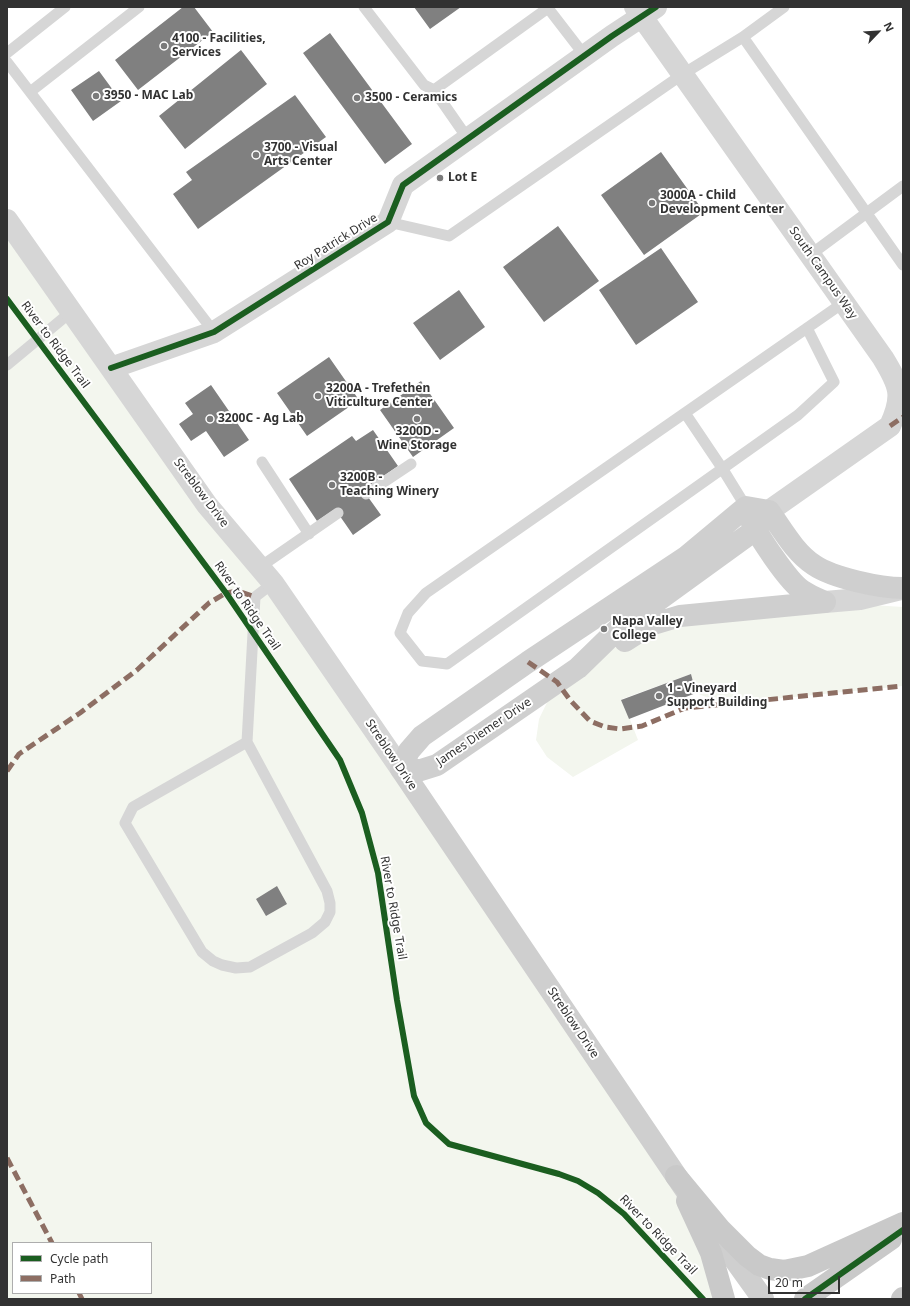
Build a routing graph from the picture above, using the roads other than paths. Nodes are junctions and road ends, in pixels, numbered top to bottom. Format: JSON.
{"nodes":[{"id":1,"x":65,"y":7,"type":"edge"},
{"id":2,"x":139,"y":7,"type":"edge"},
{"id":3,"x":364,"y":7,"type":"edge"},
{"id":4,"x":784,"y":7,"type":"edge"},
{"id":5,"x":644,"y":10,"type":"edge"},
{"id":6,"x":743,"y":36,"type":"junction"},
{"id":7,"x":7,"y":53,"type":"edge"},
{"id":8,"x":585,"y":56,"type":"junction"},
{"id":9,"x":7,"y":62,"type":"edge"},
{"id":10,"x":683,"y":74,"type":"junction"},
{"id":11,"x":434,"y":90,"type":"junction"},
{"id":12,"x":30,"y":92,"type":"junction"},
{"id":13,"x":468,"y":139,"type":"junction"},
{"id":14,"x":903,"y":186,"type":"edge"},
{"id":15,"x":866,"y":213,"type":"junction"},
{"id":16,"x":7,"y":220,"type":"edge"},
{"id":17,"x":388,"y":222,"type":"junction"},
{"id":18,"x":810,"y":256,"type":"junction"},
{"id":19,"x":903,"y":265,"type":"edge"},
{"id":20,"x":843,"y":303,"type":"junction"},
{"id":21,"x":72,"y":311,"type":"junction"},
{"id":22,"x":807,"y":328,"type":"junction"},
{"id":23,"x":214,"y":332,"type":"junction"},
{"id":24,"x":7,"y":365,"type":"edge"},
{"id":25,"x":111,"y":368,"type":"junction"},
{"id":26,"x":685,"y":413,"type":"junction"},
{"id":27,"x":896,"y":421,"type":"edge"},
{"id":28,"x":262,"y":462,"type":"dead end"},
{"id":29,"x":411,"y":464,"type":"dead end"},
{"id":30,"x":722,"y":468,"type":"junction"},
{"id":31,"x":366,"y":494,"type":"dead end"},
{"id":32,"x":746,"y":507,"type":"junction"},
{"id":33,"x":769,"y":511,"type":"junction"},
{"id":34,"x":338,"y":514,"type":"dead end"},
{"id":35,"x":755,"y":530,"type":"junction"},
{"id":36,"x":309,"y":534,"type":"junction"},
{"id":37,"x":266,"y":575,"type":"junction"},
{"id":38,"x":902,"y":588,"type":"edge"},
{"id":39,"x":825,"y":602,"type":"junction"},
{"id":40,"x":578,"y":668,"type":"junction"},
{"id":41,"x":247,"y":742,"type":"junction"},
{"id":42,"x":401,"y":769,"type":"junction"},
{"id":43,"x":676,"y":1176,"type":"junction"},
{"id":44,"x":903,"y":1223,"type":"edge"},
{"id":45,"x":903,"y":1230,"type":"edge"},
{"id":46,"x":724,"y":1299,"type":"edge"},
{"id":47,"x":763,"y":1299,"type":"edge"},
{"id":48,"x":805,"y":1299,"type":"edge"}],
"edges":[{"from":1,"to":7,"type":"lane"},
{"from":2,"to":12,"type":"lane"},
{"from":3,"to":11,"type":"lane"},
{"from":4,"to":6,"type":"lane"},
{"from":5,"to":8,"type":"street","name":"Roy Patrick Drive"},
{"from":5,"to":10,"type":"street","name":"South Campus Way"},
{"from":6,"to":10,"type":"lane"},
{"from":6,"to":15,"type":"lane"},
{"from":8,"to":11,"type":"lane"},
{"from":8,"to":13,"type":"street","name":"Roy Patrick Drive"},
{"from":9,"to":12,"type":"lane"},
{"from":10,"to":17,"type":"lane"},
{"from":10,"to":18,"type":"street","name":"South Campus Way"},
{"from":11,"to":13,"type":"lane"},
{"from":12,"to":23,"type":"lane"},
{"from":13,"to":17,"type":"street","name":"Roy Patrick Drive"},
{"from":14,"to":15,"type":"lane"},
{"from":15,"to":18,"type":"lane"},
{"from":15,"to":19,"type":"lane"},
{"from":16,"to":21,"type":"street","name":"Streblow Drive"},
{"from":17,"to":23,"type":"street","name":"Roy Patrick Drive"},
{"from":18,"to":20,"type":"street","name":"South Campus Way"},
{"from":20,"to":22,"type":"lane"},
{"from":20,"to":27,"type":"street","name":"South Campus Way"},
{"from":21,"to":24,"type":"lane"},
{"from":21,"to":25,"type":"street","name":"Streblow Drive"},
{"from":22,"to":26,"type":"lane"},
{"from":22,"to":30,"type":"lane"},
{"from":23,"to":25,"type":"street","name":"Roy Patrick Drive"},
{"from":25,"to":37,"type":"street","name":"Streblow Drive"},
{"from":26,"to":30,"type":"lane"},
{"from":26,"to":30,"type":"lane"},
{"from":27,"to":33,"type":"street","name":"South Campus Way"},
{"from":28,"to":36,"type":"lane"},
{"from":29,"to":31,"type":"lane"},
{"from":30,"to":32,"type":"lane"},
{"from":32,"to":33,"type":"street"},
{"from":32,"to":35,"type":"street"},
{"from":32,"to":42,"type":"street"},
{"from":33,"to":35,"type":"street","name":"James Diemer Drive"},
{"from":33,"to":38,"type":"street"},
{"from":34,"to":36,"type":"lane"},
{"from":35,"to":39,"type":"street"},
{"from":35,"to":40,"type":"street","name":"James Diemer Drive"},
{"from":36,"to":37,"type":"lane"},
{"from":37,"to":41,"type":"lane"},
{"from":37,"to":42,"type":"street","name":"Streblow Drive"},
{"from":38,"to":39,"type":"street"},
{"from":39,"to":40,"type":"street"},
{"from":40,"to":42,"type":"street","name":"James Diemer Drive"},
{"from":41,"to":41,"type":"lane"},
{"from":42,"to":43,"type":"street","name":"Streblow Drive"},
{"from":43,"to":44,"type":"main road"},
{"from":43,"to":46,"type":"main road"},
{"from":43,"to":47,"type":"street","name":"Streblow Drive"},
{"from":45,"to":48,"type":"main road"}]}
